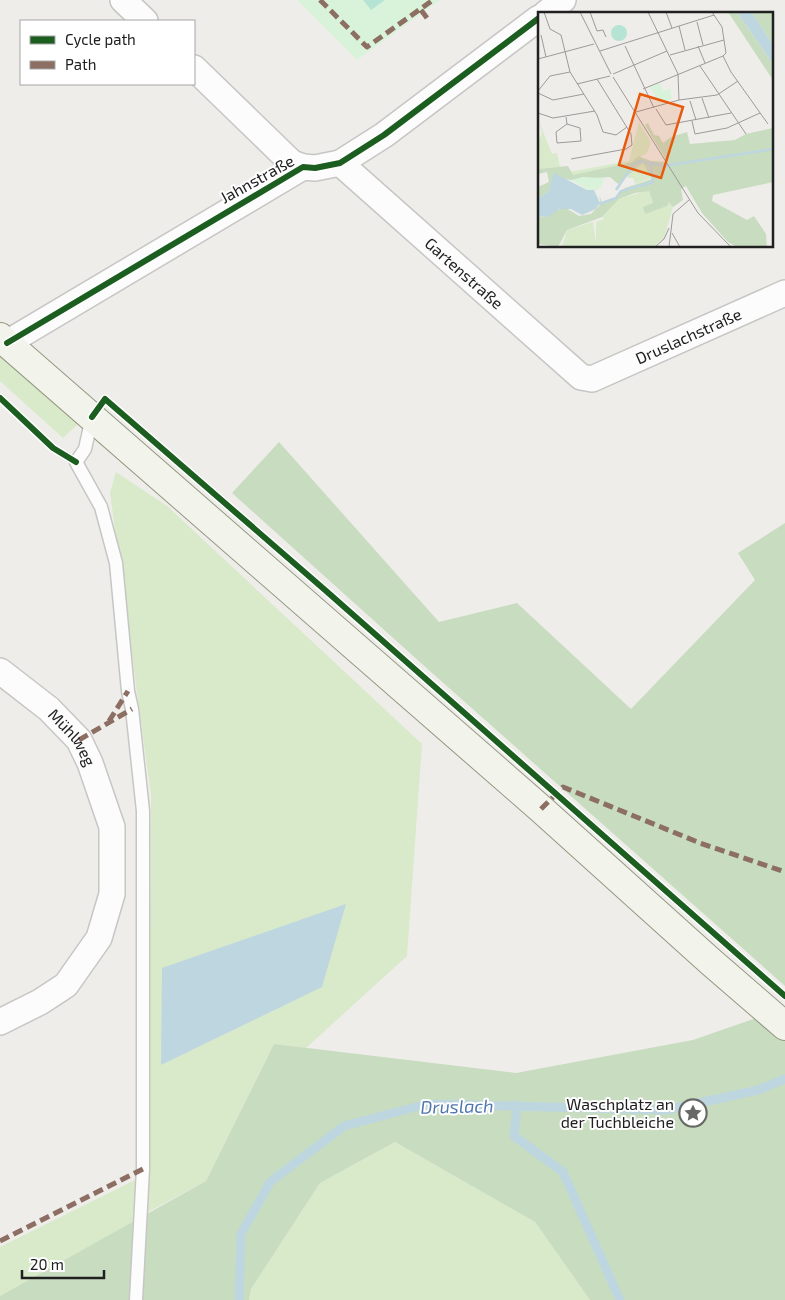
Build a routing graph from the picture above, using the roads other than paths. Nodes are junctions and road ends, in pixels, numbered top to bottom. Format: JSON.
{"nodes":[{"id":1,"x":123,"y":0,"type":"edge"},
{"id":2,"x":563,"y":0,"type":"edge"},
{"id":3,"x":547,"y":12,"type":"edge"},
{"id":4,"x":538,"y":19,"type":"edge"},
{"id":5,"x":144,"y":20,"type":"edge"},
{"id":6,"x":195,"y":69,"type":"edge"},
{"id":7,"x":340,"y":163,"type":"junction"},
{"id":8,"x":303,"y":167,"type":"junction"},
{"id":9,"x":785,"y":293,"type":"edge"},
{"id":10,"x":3,"y":340,"type":"edge"},
{"id":11,"x":592,"y":379,"type":"joint"},
{"id":12,"x":92,"y":417,"type":"junction"},
{"id":13,"x":0,"y":671,"type":"edge"},
{"id":14,"x":0,"y":1022,"type":"edge"},
{"id":15,"x":785,"y":1026,"type":"edge"},
{"id":16,"x":136,"y":1300,"type":"edge"}],
"edges":[{"from":1,"to":5,"type":"street"},
{"from":2,"to":3,"type":"street"},
{"from":4,"to":7,"type":"street","name":"Jahnstraße"},
{"from":6,"to":8,"type":"street"},
{"from":7,"to":8,"type":"street","name":"Jahnstraße"},
{"from":7,"to":11,"type":"street","name":"Gartenstraße"},
{"from":8,"to":10,"type":"street","name":"Jahnstraße"},
{"from":9,"to":11,"type":"street","name":"Druslachstraße"},
{"from":10,"to":12,"type":"main road"},
{"from":12,"to":15,"type":"main road"},
{"from":12,"to":16,"type":"lane"},
{"from":13,"to":14,"type":"street","name":"Mühlweg"}]}
